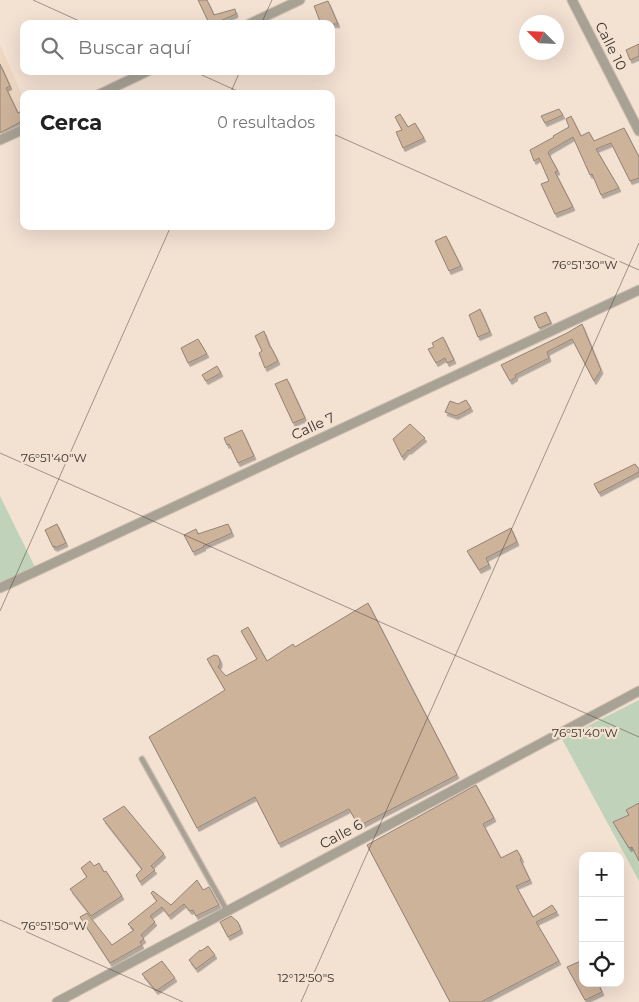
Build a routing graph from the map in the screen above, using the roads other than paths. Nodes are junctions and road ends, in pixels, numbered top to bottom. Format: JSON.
{"nodes":[{"id":1,"x":300,"y":0,"type":"edge"},
{"id":2,"x":572,"y":0,"type":"edge"},
{"id":3,"x":258,"y":20,"type":"edge"},
{"id":4,"x":140,"y":75,"type":"edge"},
{"id":5,"x":108,"y":90,"type":"edge"},
{"id":6,"x":20,"y":131,"type":"edge"},
{"id":7,"x":639,"y":131,"type":"edge"},
{"id":8,"x":0,"y":140,"type":"edge"},
{"id":9,"x":639,"y":290,"type":"edge"},
{"id":10,"x":0,"y":588,"type":"edge"},
{"id":11,"x":639,"y":691,"type":"edge"},
{"id":12,"x":142,"y":759,"type":"dead end"},
{"id":13,"x":227,"y":911,"type":"junction"},
{"id":14,"x":57,"y":1002,"type":"edge"}],
"edges":[{"from":1,"to":3,"type":"street"},
{"from":2,"to":7,"type":"street","name":"Calle 10"},
{"from":4,"to":5,"type":"street"},
{"from":6,"to":8,"type":"street"},
{"from":9,"to":10,"type":"street","name":"Calle 7"},
{"from":11,"to":13,"type":"street","name":"Calle 6"},
{"from":12,"to":13,"type":"lane"},
{"from":13,"to":14,"type":"street","name":"Calle 6"}]}
